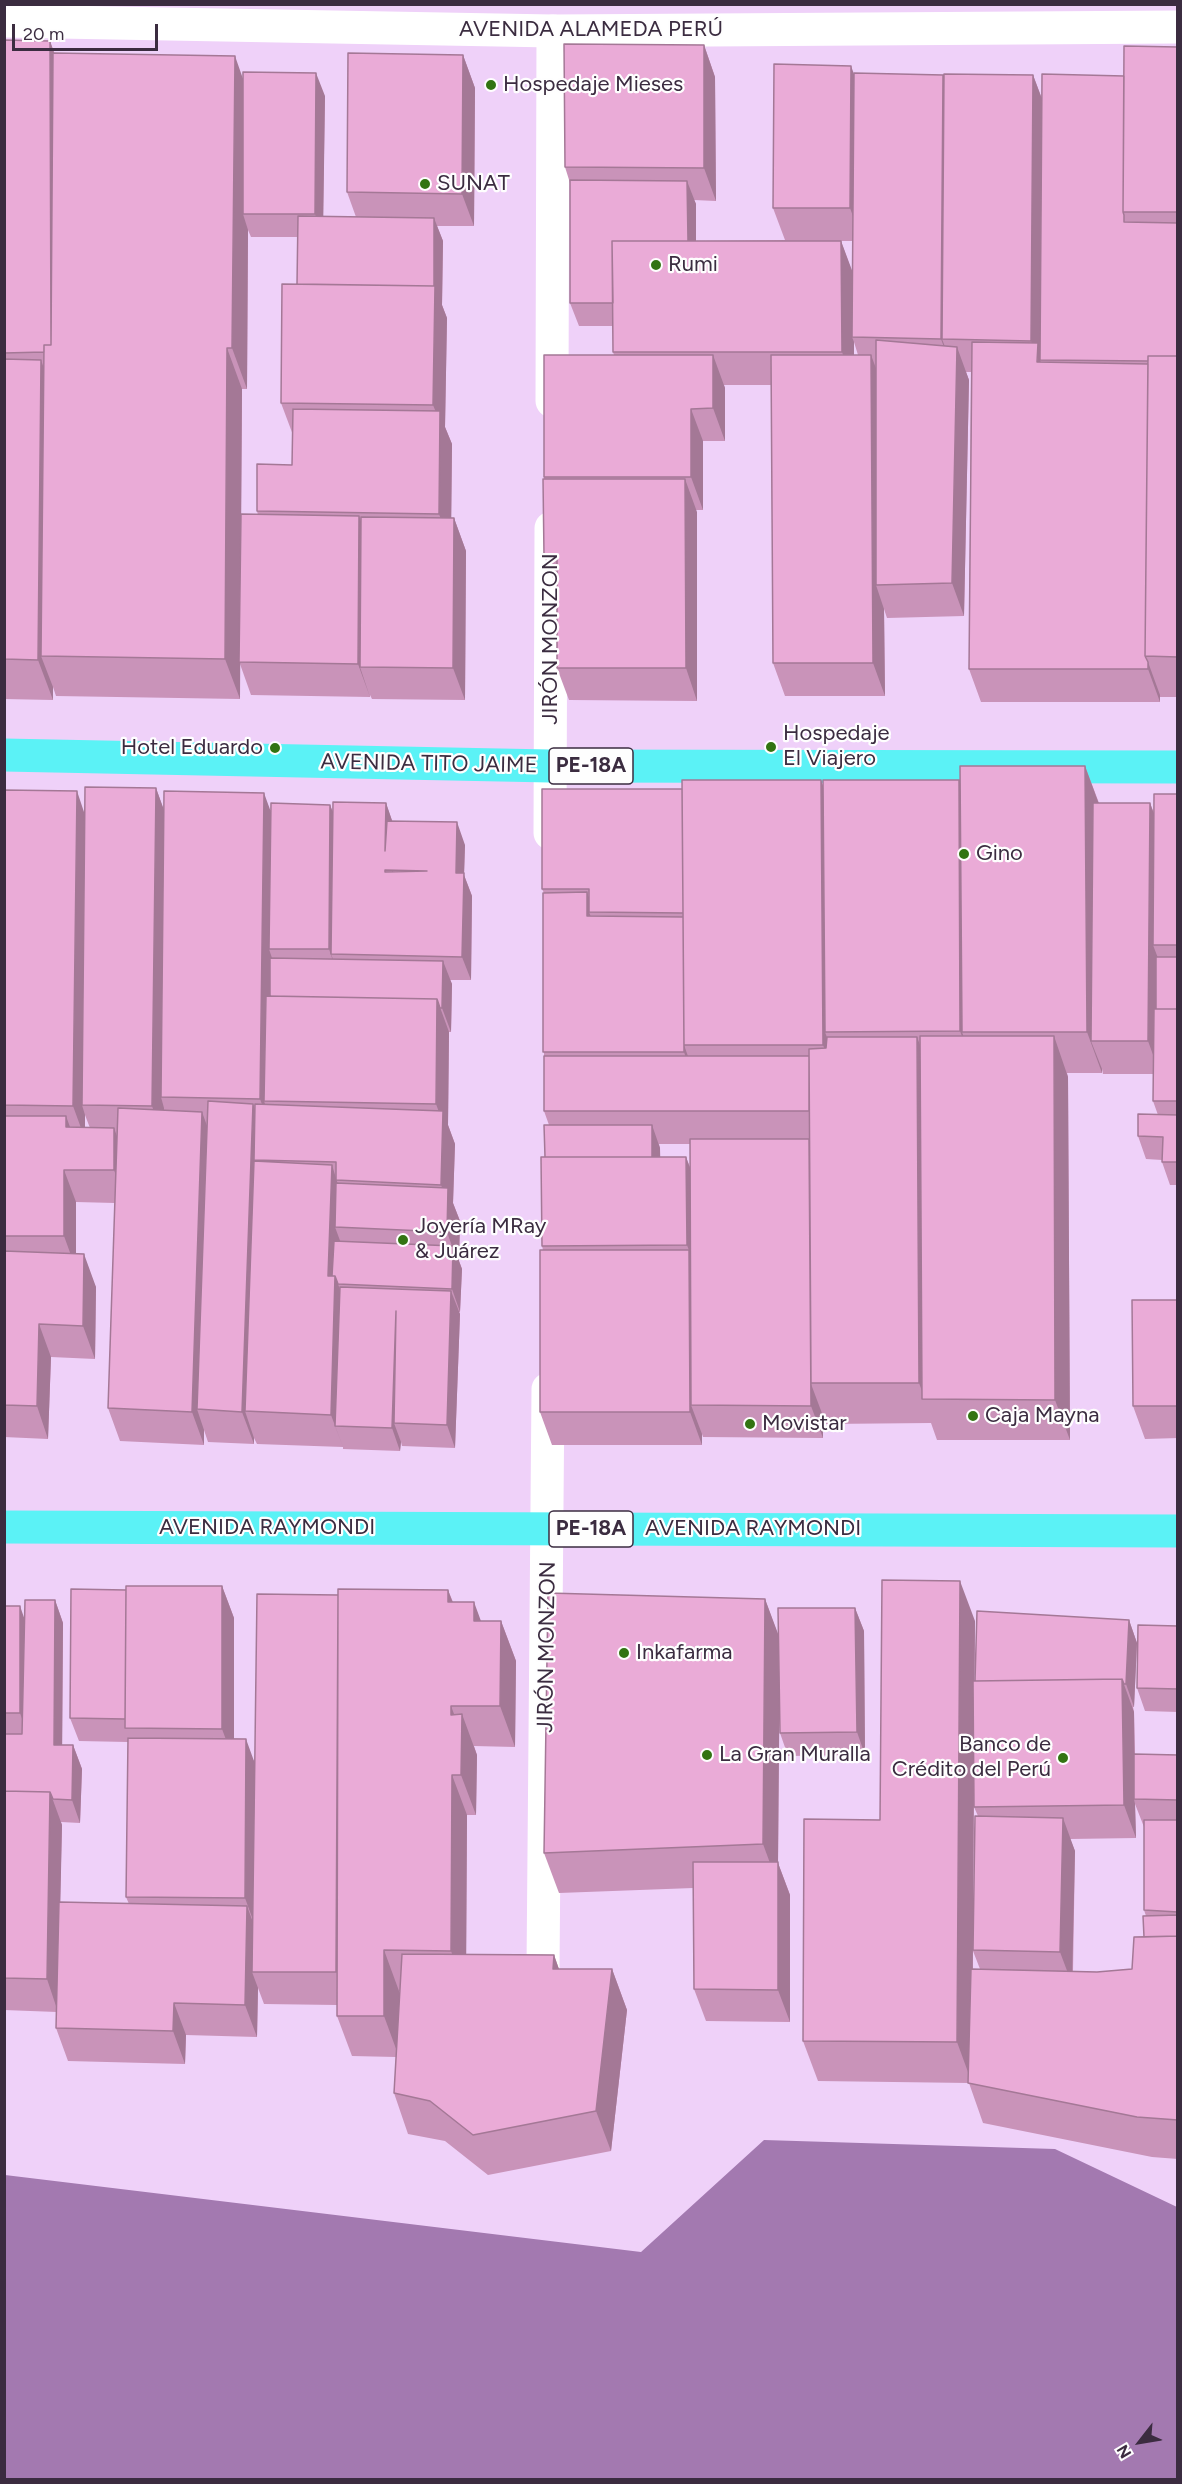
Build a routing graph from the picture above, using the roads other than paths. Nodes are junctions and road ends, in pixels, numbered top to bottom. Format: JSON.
{"nodes":[{"id":1,"x":4,"y":21,"type":"edge"},
{"id":2,"x":1178,"y":27,"type":"edge"},
{"id":3,"x":553,"y":31,"type":"junction"},
{"id":4,"x":551,"y":434,"type":"edge"},
{"id":5,"x":551,"y":493,"type":"edge"},
{"id":6,"x":4,"y":755,"type":"edge"},
{"id":7,"x":550,"y":766,"type":"junction"},
{"id":8,"x":1178,"y":767,"type":"edge"},
{"id":9,"x":550,"y":861,"type":"edge"},
{"id":10,"x":548,"y":1362,"type":"edge"},
{"id":11,"x":4,"y":1527,"type":"edge"},
{"id":12,"x":548,"y":1529,"type":"junction"},
{"id":13,"x":1178,"y":1531,"type":"edge"},
{"id":14,"x":543,"y":1967,"type":"edge"}],
"edges":[{"from":1,"to":3,"type":"street","name":"AVENIDA ALAMEDA PERÚ"},
{"from":2,"to":3,"type":"street","name":"AVENIDA ALAMEDA PERÚ"},
{"from":3,"to":4,"type":"street"},
{"from":5,"to":7,"type":"street","name":"JIRÓN MONZON"},
{"from":6,"to":7,"type":"highway","name":"AVENIDA TITO JAIME","number":"PE-18A"},
{"from":7,"to":8,"type":"highway","name":"AVENIDA TITO JAIME","number":"PE-18A"},
{"from":7,"to":9,"type":"street","name":"JIRÓN MONZON"},
{"from":10,"to":12,"type":"street","name":"JIRÓN MONZON"},
{"from":11,"to":12,"type":"highway","name":"AVENIDA RAYMONDI","number":"PE-18A"},
{"from":12,"to":13,"type":"highway","name":"AVENIDA RAYMONDI","number":"PE-18A"},
{"from":12,"to":14,"type":"street","name":"JIRÓN MONZON"}]}
